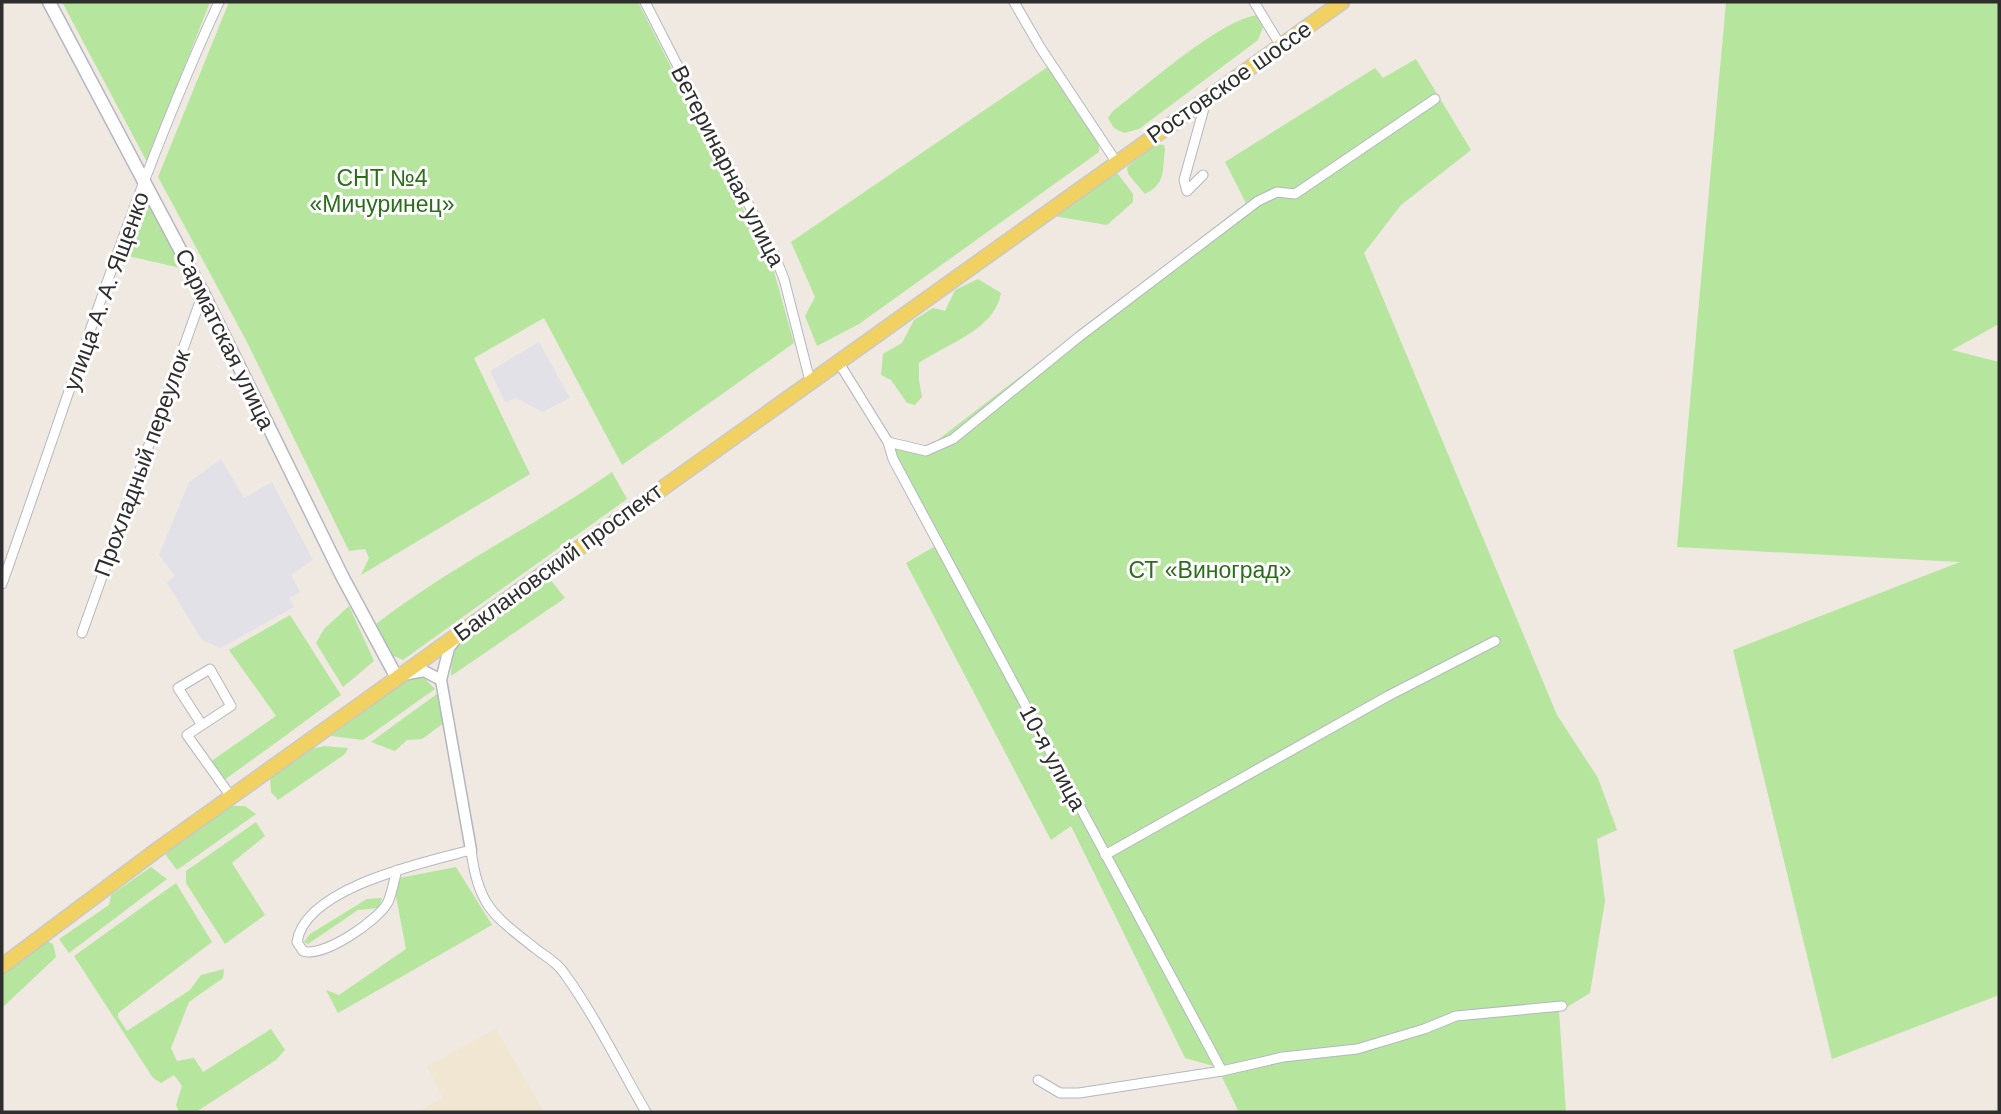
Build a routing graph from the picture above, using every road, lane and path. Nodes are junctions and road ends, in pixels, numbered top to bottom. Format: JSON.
{"nodes":[{"id":1,"x":49,"y":2,"type":"edge"},
{"id":2,"x":219,"y":2,"type":"edge"},
{"id":3,"x":645,"y":2,"type":"edge"},
{"id":4,"x":1014,"y":2,"type":"edge"},
{"id":5,"x":1254,"y":2,"type":"edge"},
{"id":6,"x":1329,"y":2,"type":"edge"},
{"id":7,"x":1342,"y":2,"type":"edge"},
{"id":8,"x":1276,"y":38,"type":"junction"},
{"id":9,"x":1207,"y":96,"type":"junction"},
{"id":10,"x":1435,"y":99,"type":"dead end"},
{"id":11,"x":1115,"y":159,"type":"junction"},
{"id":12,"x":1203,"y":175,"type":"dead end"},
{"id":13,"x":146,"y":181,"type":"junction"},
{"id":14,"x":203,"y":293,"type":"junction"},
{"id":15,"x":839,"y":363,"type":"junction"},
{"id":16,"x":809,"y":380,"type":"junction"},
{"id":17,"x":888,"y":442,"type":"junction"},
{"id":18,"x":2,"y":584,"type":"edge"},
{"id":19,"x":461,"y":632,"type":"junction"},
{"id":20,"x":82,"y":633,"type":"dead end"},
{"id":21,"x":1495,"y":641,"type":"dead end"},
{"id":22,"x":422,"y":656,"type":"junction"},
{"id":23,"x":396,"y":675,"type":"junction"},
{"id":24,"x":441,"y":680,"type":"junction"},
{"id":25,"x":202,"y":725,"type":"junction"},
{"id":26,"x":227,"y":791,"type":"junction"},
{"id":27,"x":471,"y":850,"type":"junction"},
{"id":28,"x":1105,"y":855,"type":"junction"},
{"id":29,"x":397,"y":870,"type":"junction"},
{"id":30,"x":48,"y":926,"type":"junction"},
{"id":31,"x":2,"y":957,"type":"edge"},
{"id":32,"x":2,"y":966,"type":"edge"},
{"id":33,"x":1562,"y":1006,"type":"dead end"},
{"id":34,"x":1222,"y":1070,"type":"junction"},
{"id":35,"x":1038,"y":1080,"type":"dead end"},
{"id":36,"x":646,"y":1112,"type":"edge"}],
"edges":[{"from":1,"to":13,"type":"main road","name":"Сарматская улица"},
{"from":2,"to":13,"type":"street","name":"улица А. А. Ященко"},
{"from":3,"to":16,"type":"street","name":"Ветеринарная улица"},
{"from":4,"to":11,"type":"street"},
{"from":5,"to":8,"type":"street"},
{"from":6,"to":8,"type":"main road","name":"Ростовское шоссе"},
{"from":7,"to":9,"type":"main road","name":"Ростовское шоссе"},
{"from":8,"to":11,"type":"main road","name":"Ростовское шоссе"},
{"from":9,"to":11,"type":"main road","name":"Ростовское шоссе"},
{"from":9,"to":12,"type":"street"},
{"from":10,"to":17,"type":"street"},
{"from":11,"to":15,"type":"main road","name":"Баклановский проспект"},
{"from":11,"to":16,"type":"main road","name":"Баклановский проспект"},
{"from":13,"to":14,"type":"main road","name":"Сарматская улица"},
{"from":13,"to":18,"type":"street","name":"улица А. А. Ященко"},
{"from":14,"to":20,"type":"street","name":"Прохладный переулок"},
{"from":14,"to":23,"type":"main road","name":"Сарматская улица"},
{"from":15,"to":16,"type":"main road","name":"Баклановский проспект"},
{"from":15,"to":17,"type":"street","name":"10-я улица"},
{"from":16,"to":19,"type":"main road","name":"Баклановский проспект"},
{"from":16,"to":22,"type":"main road","name":"Баклановский проспект"},
{"from":17,"to":28,"type":"street","name":"10-я улица"},
{"from":19,"to":22,"type":"main road","name":"Баклановский проспект"},
{"from":19,"to":24,"type":"street"},
{"from":21,"to":28,"type":"street"},
{"from":22,"to":23,"type":"main road","name":"Баклановский проспект"},
{"from":22,"to":24,"type":"street"},
{"from":23,"to":24,"type":"street"},
{"from":23,"to":26,"type":"main road","name":"Баклановский проспект"},
{"from":23,"to":30,"type":"main road","name":"Баклановский проспект"},
{"from":24,"to":27,"type":"street"},
{"from":25,"to":25,"type":"street"},
{"from":25,"to":26,"type":"street"},
{"from":26,"to":30,"type":"main road","name":"Баклановский проспект"},
{"from":27,"to":29,"type":"street"},
{"from":27,"to":36,"type":"street"},
{"from":28,"to":34,"type":"street","name":"10-я улица"},
{"from":29,"to":29,"type":"street"},
{"from":30,"to":31,"type":"main road","name":"Баклановский проспект"},
{"from":30,"to":32,"type":"main road","name":"Баклановский проспект"},
{"from":33,"to":34,"type":"street"},
{"from":34,"to":35,"type":"street"}]}
